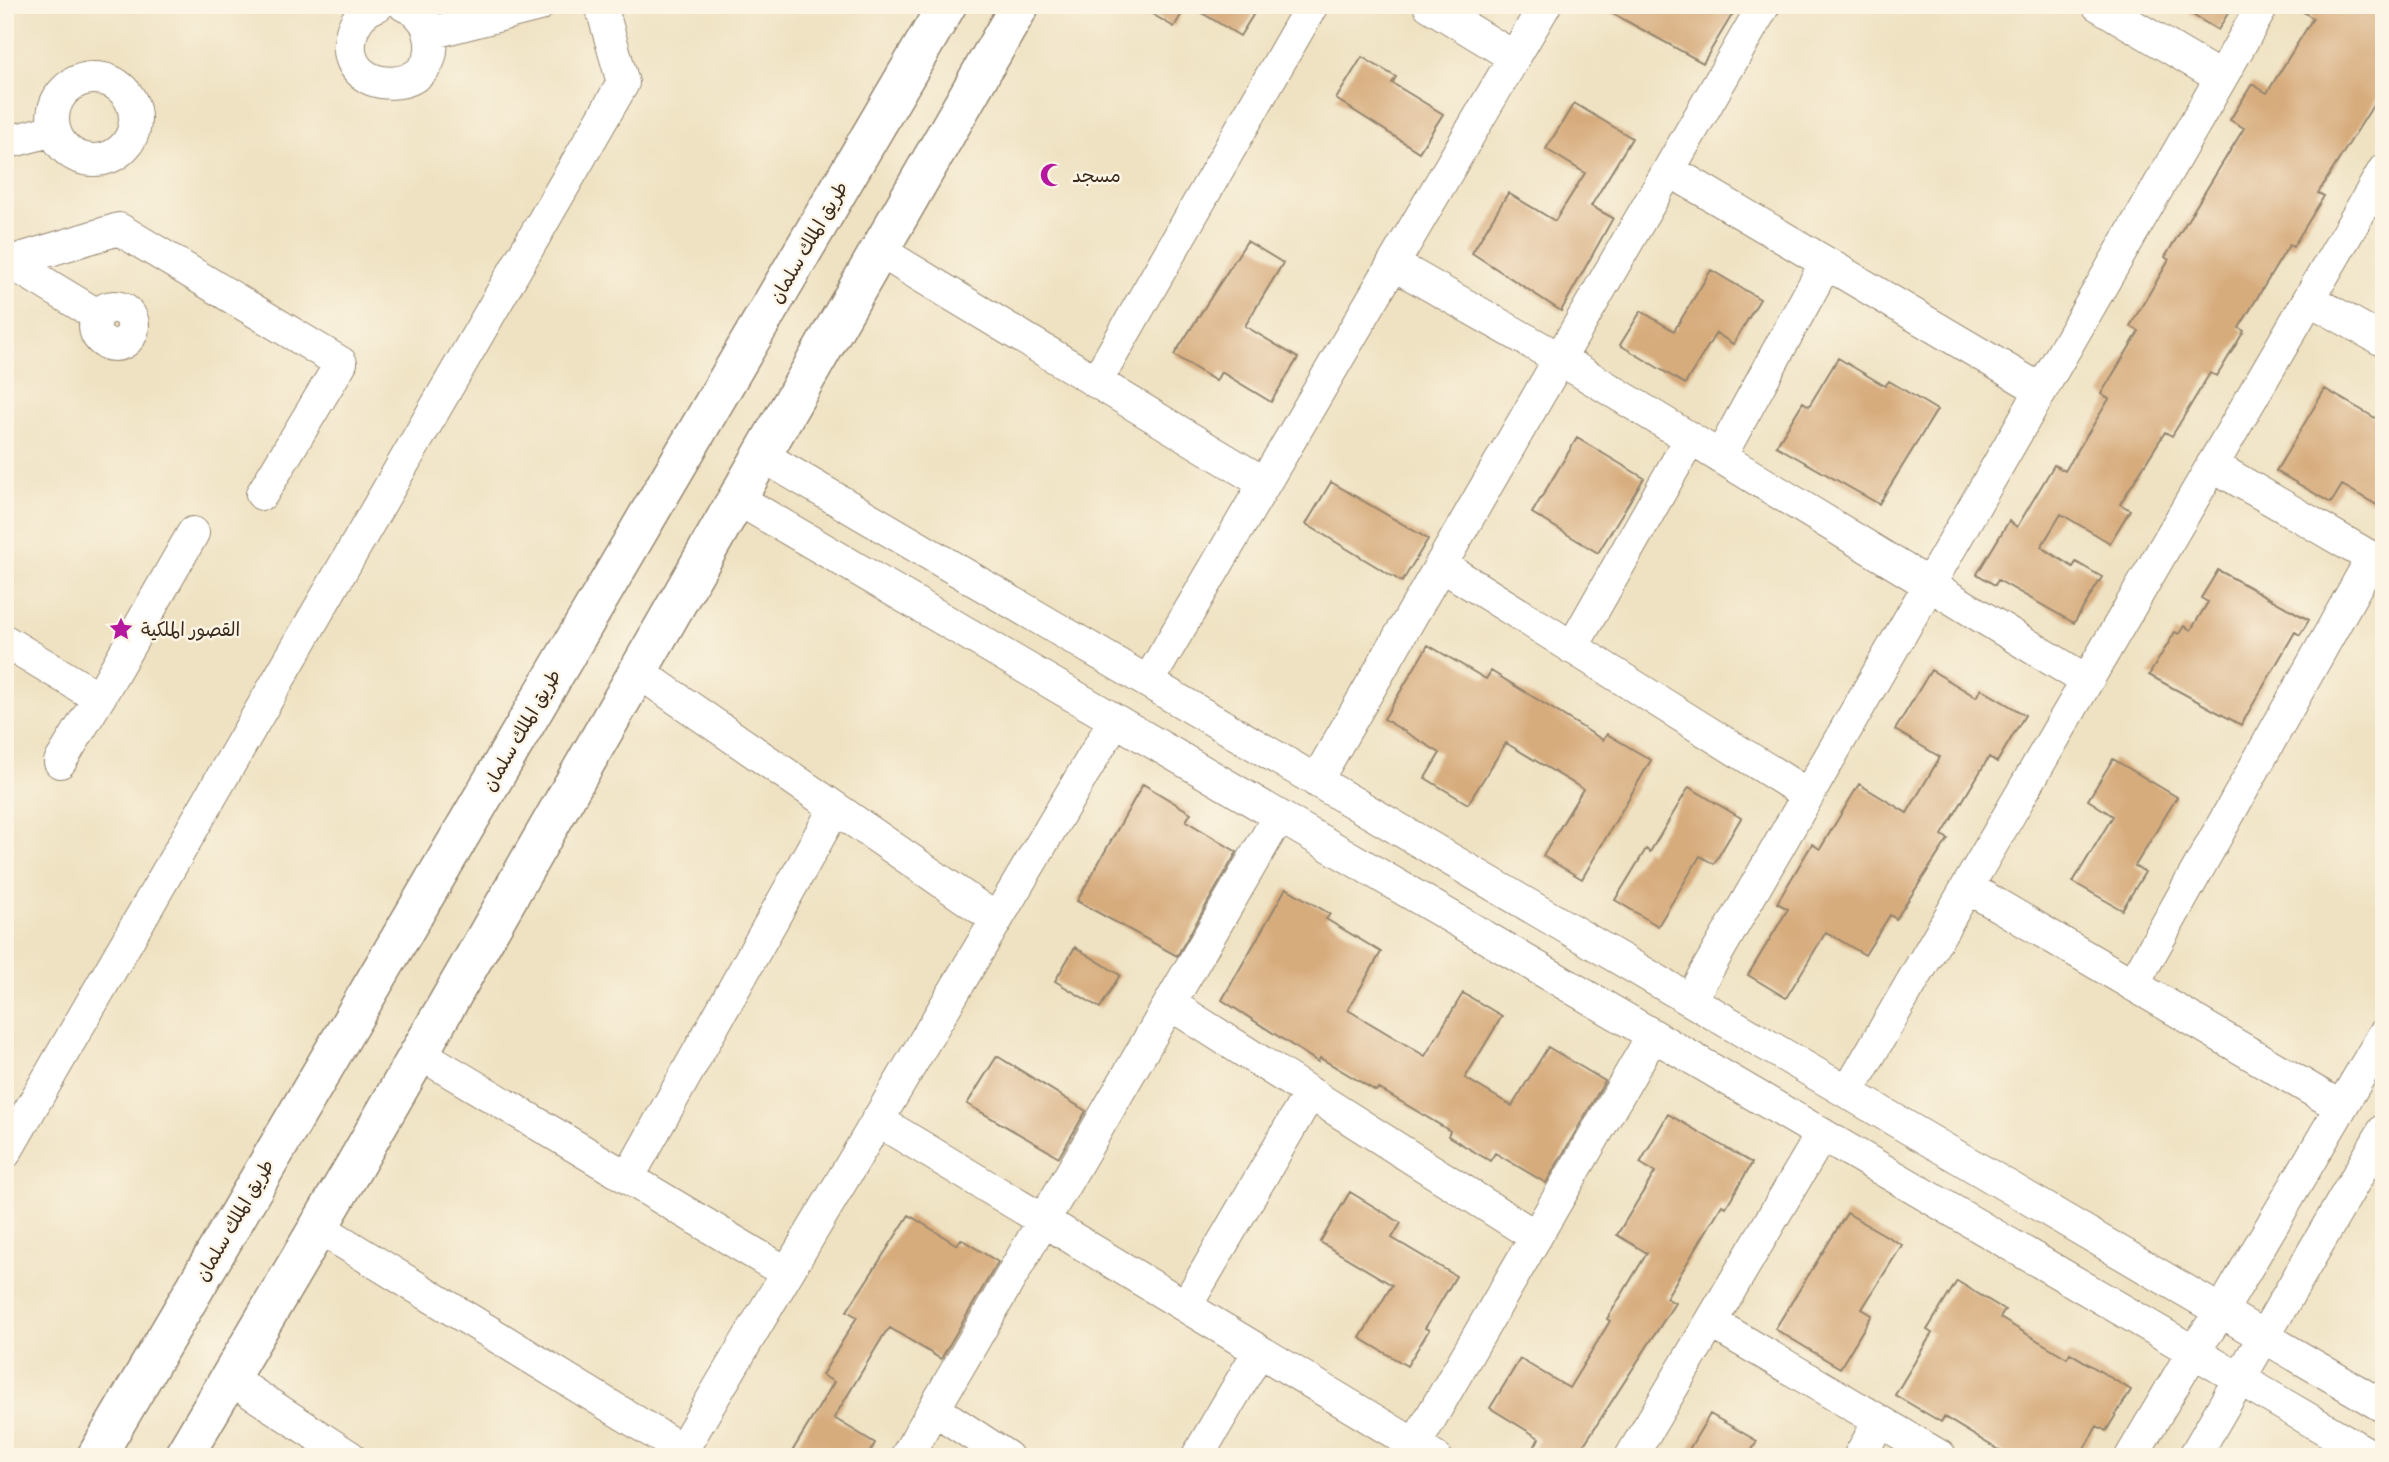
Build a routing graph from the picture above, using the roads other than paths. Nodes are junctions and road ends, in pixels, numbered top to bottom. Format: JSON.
{"nodes":[{"id":1,"x":378,"y":5,"type":"edge"},
{"id":2,"x":404,"y":5,"type":"edge"},
{"id":3,"x":539,"y":5,"type":"edge"},
{"id":4,"x":601,"y":5,"type":"edge"},
{"id":5,"x":947,"y":5,"type":"edge"},
{"id":6,"x":1020,"y":5,"type":"edge"},
{"id":7,"x":1312,"y":5,"type":"edge"},
{"id":8,"x":1429,"y":5,"type":"edge"},
{"id":9,"x":1545,"y":5,"type":"edge"},
{"id":10,"x":1764,"y":5,"type":"edge"},
{"id":11,"x":2098,"y":5,"type":"edge"},
{"id":12,"x":2263,"y":5,"type":"edge"},
{"id":13,"x":430,"y":33,"type":"junction"},
{"id":14,"x":1514,"y":57,"type":"junction"},
{"id":15,"x":2221,"y":78,"type":"junction"},
{"id":16,"x":877,"y":125,"type":"junction"},
{"id":17,"x":54,"y":130,"type":"dead end"},
{"id":18,"x":940,"y":142,"type":"junction"},
{"id":19,"x":5,"y":143,"type":"edge"},
{"id":20,"x":1669,"y":170,"type":"junction"},
{"id":21,"x":2384,"y":170,"type":"edge"},
{"id":22,"x":878,"y":250,"type":"junction"},
{"id":23,"x":8,"y":260,"type":"edge"},
{"id":24,"x":1826,"y":262,"type":"junction"},
{"id":25,"x":1393,"y":264,"type":"junction"},
{"id":26,"x":2309,"y":299,"type":"junction"},
{"id":27,"x":97,"y":315,"type":"dead end"},
{"id":28,"x":2384,"y":341,"type":"edge"},
{"id":29,"x":1560,"y":359,"type":"junction"},
{"id":30,"x":1096,"y":382,"type":"junction"},
{"id":31,"x":2041,"y":390,"type":"junction"},
{"id":32,"x":1690,"y":439,"type":"junction"},
{"id":33,"x":761,"y":455,"type":"junction"},
{"id":34,"x":1720,"y":457,"type":"junction"},
{"id":35,"x":2212,"y":465,"type":"junction"},
{"id":36,"x":1265,"y":483,"type":"junction"},
{"id":37,"x":262,"y":494,"type":"dead end"},
{"id":38,"x":737,"y":498,"type":"junction"},
{"id":39,"x":193,"y":533,"type":"dead end"},
{"id":40,"x":2378,"y":561,"type":"edge"},
{"id":41,"x":1441,"y":565,"type":"junction"},
{"id":42,"x":1928,"y":585,"type":"junction"},
{"id":43,"x":5,"y":641,"type":"edge"},
{"id":44,"x":1573,"y":648,"type":"junction"},
{"id":45,"x":637,"y":671,"type":"junction"},
{"id":46,"x":2087,"y":681,"type":"junction"},
{"id":47,"x":1148,"y":682,"type":"junction"},
{"id":48,"x":99,"y":698,"type":"junction"},
{"id":49,"x":1115,"y":720,"type":"junction"},
{"id":50,"x":60,"y":762,"type":"dead end"},
{"id":51,"x":1316,"y":781,"type":"junction"},
{"id":52,"x":1808,"y":795,"type":"junction"},
{"id":53,"x":835,"y":808,"type":"junction"},
{"id":54,"x":1279,"y":816,"type":"junction"},
{"id":55,"x":1967,"y":887,"type":"junction"},
{"id":56,"x":996,"y":919,"type":"junction"},
{"id":57,"x":2133,"y":985,"type":"junction"},
{"id":58,"x":1690,"y":1000,"type":"junction"},
{"id":59,"x":1170,"y":1004,"type":"junction"},
{"id":60,"x":2384,"y":1034,"type":"edge"},
{"id":61,"x":1653,"y":1035,"type":"junction"},
{"id":62,"x":419,"y":1053,"type":"junction"},
{"id":63,"x":1848,"y":1092,"type":"junction"},
{"id":64,"x":1310,"y":1093,"type":"junction"},
{"id":65,"x":2341,"y":1107,"type":"junction"},
{"id":66,"x":877,"y":1120,"type":"junction"},
{"id":67,"x":2384,"y":1130,"type":"edge"},
{"id":68,"x":1822,"y":1134,"type":"junction"},
{"id":69,"x":5,"y":1153,"type":"edge"},
{"id":70,"x":628,"y":1178,"type":"junction"},
{"id":71,"x":1044,"y":1221,"type":"junction"},
{"id":72,"x":318,"y":1227,"type":"junction"},
{"id":73,"x":1536,"y":1237,"type":"junction"},
{"id":74,"x":787,"y":1273,"type":"junction"},
{"id":75,"x":1186,"y":1306,"type":"junction"},
{"id":76,"x":2221,"y":1312,"type":"junction"},
{"id":77,"x":1711,"y":1322,"type":"junction"},
{"id":78,"x":2263,"y":1336,"type":"junction"},
{"id":79,"x":1259,"y":1351,"type":"junction"},
{"id":80,"x":2193,"y":1352,"type":"junction"},
{"id":81,"x":229,"y":1378,"type":"junction"},
{"id":82,"x":2239,"y":1378,"type":"junction"},
{"id":83,"x":2384,"y":1407,"type":"edge"},
{"id":84,"x":934,"y":1409,"type":"junction"},
{"id":85,"x":1880,"y":1421,"type":"junction"},
{"id":86,"x":680,"y":1453,"type":"edge"},
{"id":87,"x":1419,"y":1453,"type":"edge"},
{"id":88,"x":96,"y":1457,"type":"edge"},
{"id":89,"x":183,"y":1457,"type":"edge"},
{"id":90,"x":350,"y":1457,"type":"edge"},
{"id":91,"x":906,"y":1457,"type":"edge"},
{"id":92,"x":1007,"y":1457,"type":"edge"},
{"id":93,"x":1197,"y":1457,"type":"edge"},
{"id":94,"x":1631,"y":1457,"type":"edge"},
{"id":95,"x":1859,"y":1457,"type":"edge"},
{"id":96,"x":1941,"y":1457,"type":"edge"},
{"id":97,"x":2132,"y":1457,"type":"edge"},
{"id":98,"x":2194,"y":1457,"type":"edge"},
{"id":99,"x":2373,"y":1457,"type":"edge"}],
"edges":[{"from":1,"to":13,"type":"street"},
{"from":2,"to":13,"type":"street"},
{"from":3,"to":13,"type":"street"},
{"from":4,"to":69,"type":"street"},
{"from":5,"to":16,"type":"main road","name":"طريق الملك سلمان"},
{"from":6,"to":18,"type":"main road"},
{"from":7,"to":30,"type":"street"},
{"from":8,"to":14,"type":"street"},
{"from":9,"to":14,"type":"street"},
{"from":10,"to":20,"type":"street"},
{"from":11,"to":15,"type":"street"},
{"from":12,"to":15,"type":"street"},
{"from":14,"to":25,"type":"street"},
{"from":15,"to":31,"type":"street"},
{"from":16,"to":18,"type":"main road"},
{"from":16,"to":88,"type":"main road","name":"طريق الملك سلمان"},
{"from":17,"to":19,"type":"street"},
{"from":18,"to":22,"type":"main road"},
{"from":20,"to":24,"type":"street"},
{"from":20,"to":29,"type":"street"},
{"from":21,"to":26,"type":"street"},
{"from":22,"to":30,"type":"street"},
{"from":22,"to":33,"type":"main road"},
{"from":23,"to":27,"type":"street"},
{"from":23,"to":37,"type":"street"},
{"from":24,"to":31,"type":"street"},
{"from":24,"to":34,"type":"street"},
{"from":25,"to":29,"type":"street"},
{"from":25,"to":36,"type":"street"},
{"from":26,"to":28,"type":"street"},
{"from":26,"to":35,"type":"street"},
{"from":29,"to":32,"type":"street"},
{"from":29,"to":41,"type":"street"},
{"from":30,"to":36,"type":"street"},
{"from":31,"to":42,"type":"street"},
{"from":32,"to":34,"type":"street"},
{"from":32,"to":44,"type":"street"},
{"from":33,"to":38,"type":"main road"},
{"from":33,"to":47,"type":"street"},
{"from":34,"to":42,"type":"street"},
{"from":35,"to":40,"type":"street"},
{"from":35,"to":46,"type":"street"},
{"from":36,"to":47,"type":"street"},
{"from":38,"to":45,"type":"main road"},
{"from":38,"to":49,"type":"street"},
{"from":39,"to":48,"type":"street"},
{"from":40,"to":57,"type":"street"},
{"from":41,"to":44,"type":"street"},
{"from":41,"to":51,"type":"street"},
{"from":42,"to":46,"type":"street"},
{"from":42,"to":52,"type":"street"},
{"from":43,"to":48,"type":"street"},
{"from":44,"to":52,"type":"street"},
{"from":45,"to":53,"type":"street"},
{"from":45,"to":62,"type":"main road"},
{"from":46,"to":55,"type":"street"},
{"from":47,"to":51,"type":"street"},
{"from":48,"to":50,"type":"street"},
{"from":49,"to":54,"type":"street"},
{"from":49,"to":56,"type":"street"},
{"from":51,"to":58,"type":"street"},
{"from":52,"to":58,"type":"street"},
{"from":53,"to":56,"type":"street"},
{"from":53,"to":70,"type":"street"},
{"from":54,"to":59,"type":"street"},
{"from":54,"to":61,"type":"street"},
{"from":55,"to":57,"type":"street"},
{"from":55,"to":63,"type":"street"},
{"from":56,"to":66,"type":"street"},
{"from":57,"to":65,"type":"street"},
{"from":58,"to":63,"type":"street"},
{"from":59,"to":64,"type":"street"},
{"from":59,"to":71,"type":"street"},
{"from":60,"to":65,"type":"street"},
{"from":61,"to":68,"type":"street"},
{"from":61,"to":73,"type":"street"},
{"from":62,"to":70,"type":"street"},
{"from":62,"to":72,"type":"main road"},
{"from":63,"to":76,"type":"street"},
{"from":64,"to":73,"type":"street"},
{"from":64,"to":75,"type":"street"},
{"from":65,"to":76,"type":"street"},
{"from":66,"to":71,"type":"street"},
{"from":66,"to":74,"type":"street"},
{"from":67,"to":78,"type":"street"},
{"from":68,"to":77,"type":"street"},
{"from":68,"to":80,"type":"street"},
{"from":70,"to":74,"type":"street"},
{"from":71,"to":75,"type":"street"},
{"from":71,"to":84,"type":"street"},
{"from":72,"to":81,"type":"main road"},
{"from":72,"to":86,"type":"street"},
{"from":73,"to":87,"type":"street"},
{"from":74,"to":86,"type":"street"},
{"from":75,"to":79,"type":"street"},
{"from":76,"to":78,"type":"street"},
{"from":76,"to":80,"type":"street"},
{"from":77,"to":85,"type":"street"},
{"from":77,"to":94,"type":"street"},
{"from":78,"to":82,"type":"street"},
{"from":78,"to":83,"type":"street"},
{"from":79,"to":87,"type":"street"},
{"from":79,"to":93,"type":"street"},
{"from":80,"to":82,"type":"street"},
{"from":80,"to":97,"type":"street"},
{"from":81,"to":89,"type":"main road"},
{"from":81,"to":90,"type":"street"},
{"from":82,"to":98,"type":"street"},
{"from":82,"to":99,"type":"street"},
{"from":84,"to":91,"type":"street"},
{"from":84,"to":92,"type":"street"},
{"from":85,"to":95,"type":"street"},
{"from":85,"to":96,"type":"street"}]}
